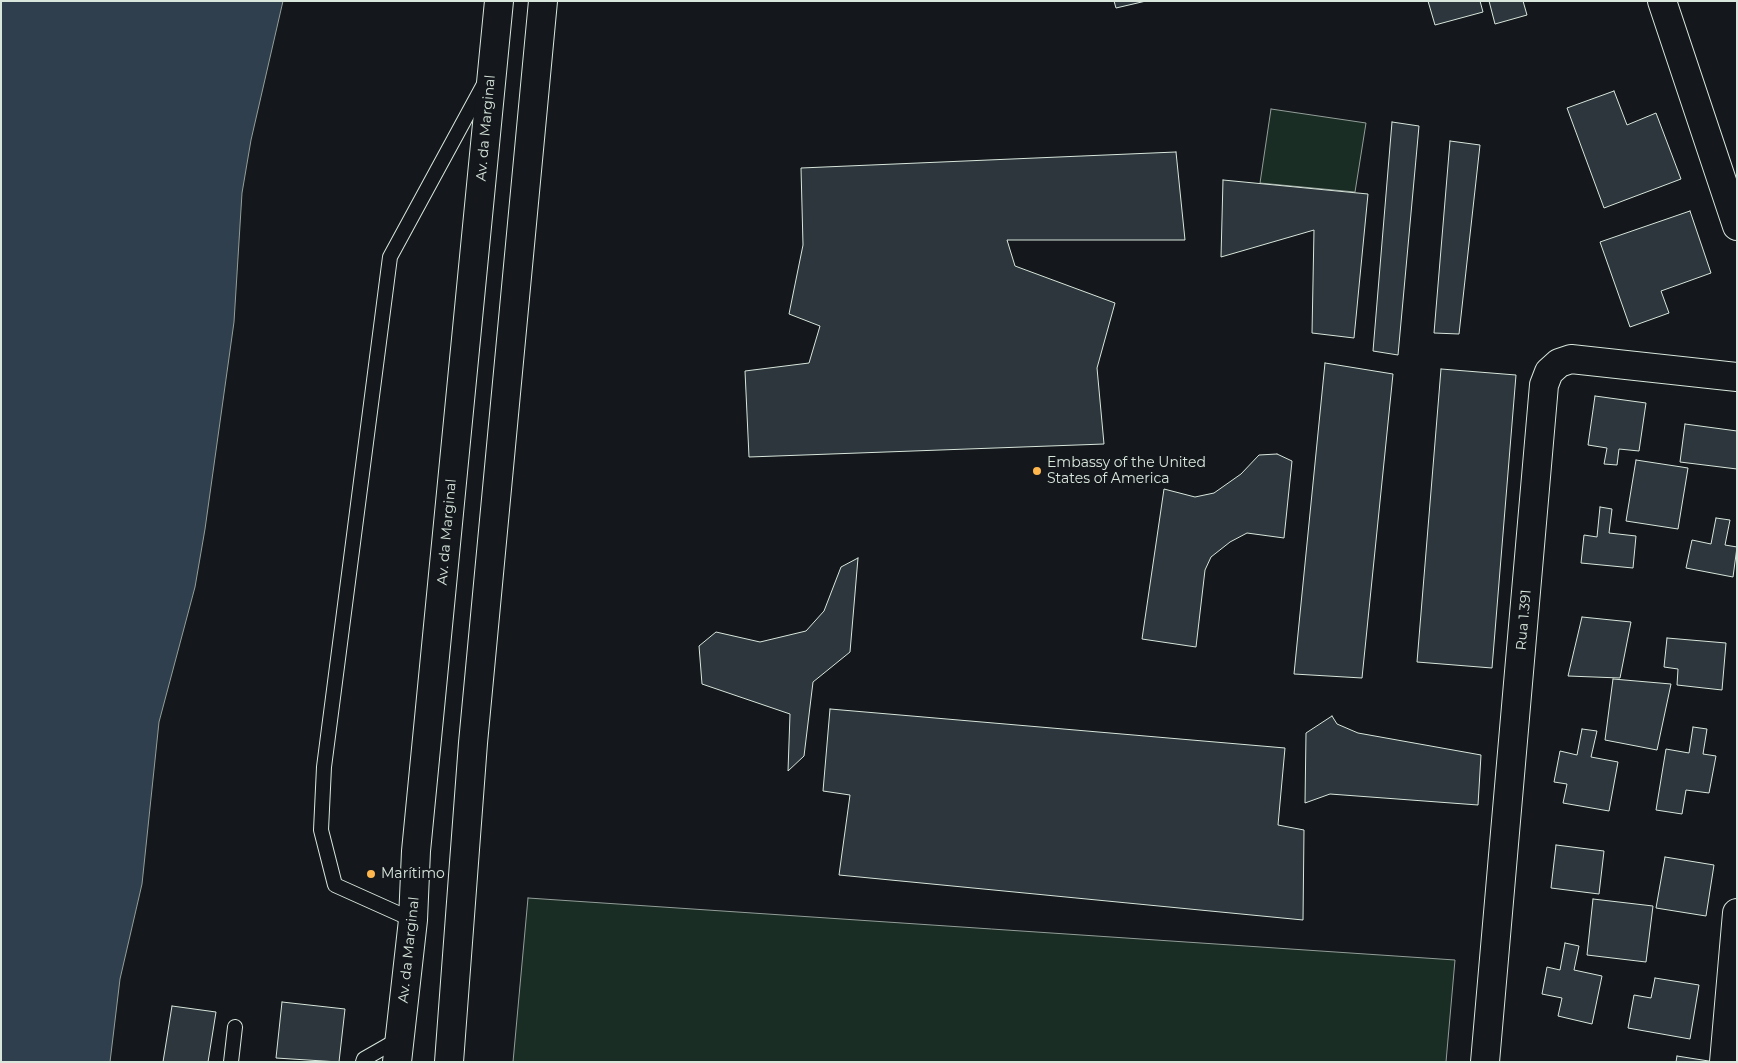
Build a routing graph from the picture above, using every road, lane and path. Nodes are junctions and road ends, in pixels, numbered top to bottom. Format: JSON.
{"nodes":[{"id":1,"x":499,"y":1,"type":"edge"},
{"id":2,"x":543,"y":1,"type":"edge"},
{"id":3,"x":1662,"y":1,"type":"edge"},
{"id":4,"x":492,"y":69,"type":"junction"},
{"id":5,"x":1729,"y":169,"type":"edge"},
{"id":6,"x":1737,"y":226,"type":"edge"},
{"id":7,"x":1737,"y":377,"type":"edge"},
{"id":8,"x":1737,"y":913,"type":"edge"},
{"id":9,"x":413,"y":920,"type":"junction"},
{"id":10,"x":236,"y":1027,"type":"dead end"},
{"id":11,"x":398,"y":1050,"type":"edge"},
{"id":12,"x":231,"y":1062,"type":"edge"},
{"id":13,"x":363,"y":1062,"type":"edge"},
{"id":14,"x":449,"y":1062,"type":"edge"},
{"id":15,"x":1484,"y":1062,"type":"edge"},
{"id":16,"x":1724,"y":1062,"type":"edge"}],
"edges":[{"from":1,"to":4,"type":"main road","name":"Av. da Marginal"},
{"from":2,"to":14,"type":"main road"},
{"from":3,"to":5,"type":"main road"},
{"from":4,"to":9,"type":"main road","name":"Av. da Marginal"},
{"from":4,"to":9,"type":"lane"},
{"from":5,"to":6,"type":"main road"},
{"from":7,"to":15,"type":"main road","name":"Rua 1.391"},
{"from":8,"to":16,"type":"main road"},
{"from":9,"to":11,"type":"main road","name":"Av. da Marginal"},
{"from":10,"to":12,"type":"lane"},
{"from":11,"to":13,"type":"lane"}]}
